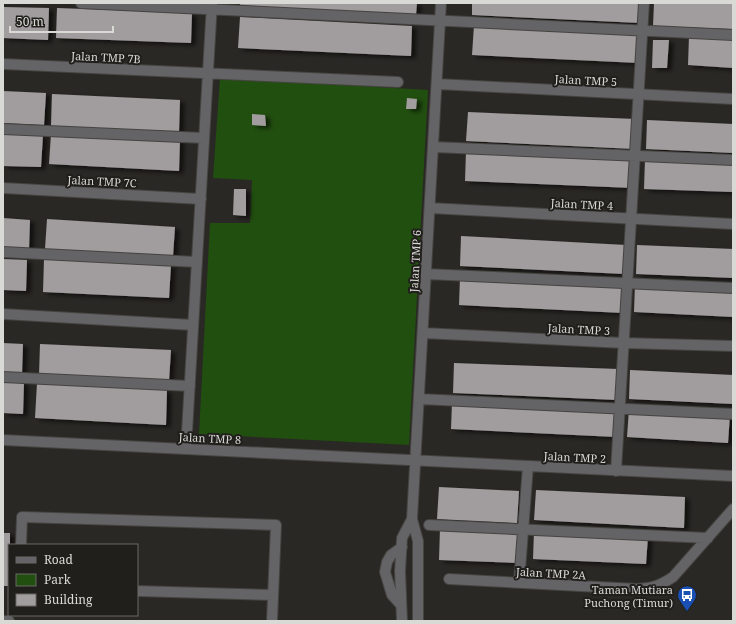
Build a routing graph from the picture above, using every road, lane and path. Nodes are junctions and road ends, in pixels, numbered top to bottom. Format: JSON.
{"nodes":[{"id":1,"x":81,"y":3,"type":"edge"},
{"id":2,"x":441,"y":3,"type":"edge"},
{"id":3,"x":644,"y":3,"type":"edge"},
{"id":4,"x":212,"y":6,"type":"edge"},
{"id":5,"x":440,"y":21,"type":"junction"},
{"id":6,"x":643,"y":31,"type":"junction"},
{"id":7,"x":733,"y":35,"type":"edge"},
{"id":8,"x":3,"y":64,"type":"edge"},
{"id":9,"x":208,"y":74,"type":"junction"},
{"id":10,"x":398,"y":82,"type":"dead end"},
{"id":11,"x":437,"y":84,"type":"junction"},
{"id":12,"x":639,"y":94,"type":"junction"},
{"id":13,"x":733,"y":99,"type":"edge"},
{"id":14,"x":3,"y":129,"type":"edge"},
{"id":15,"x":204,"y":138,"type":"junction"},
{"id":16,"x":434,"y":147,"type":"junction"},
{"id":17,"x":635,"y":156,"type":"junction"},
{"id":18,"x":733,"y":160,"type":"edge"},
{"id":19,"x":3,"y":188,"type":"edge"},
{"id":20,"x":201,"y":199,"type":"junction"},
{"id":21,"x":430,"y":208,"type":"junction"},
{"id":22,"x":631,"y":218,"type":"junction"},
{"id":23,"x":733,"y":224,"type":"edge"},
{"id":24,"x":3,"y":252,"type":"edge"},
{"id":25,"x":197,"y":262,"type":"junction"},
{"id":26,"x":426,"y":274,"type":"junction"},
{"id":27,"x":627,"y":283,"type":"junction"},
{"id":28,"x":733,"y":288,"type":"edge"},
{"id":29,"x":3,"y":314,"type":"edge"},
{"id":30,"x":193,"y":325,"type":"junction"},
{"id":31,"x":423,"y":333,"type":"junction"},
{"id":32,"x":624,"y":343,"type":"junction"},
{"id":33,"x":733,"y":346,"type":"edge"},
{"id":34,"x":3,"y":377,"type":"edge"},
{"id":35,"x":190,"y":386,"type":"junction"},
{"id":36,"x":419,"y":399,"type":"junction"},
{"id":37,"x":620,"y":408,"type":"junction"},
{"id":38,"x":733,"y":414,"type":"edge"},
{"id":39,"x":3,"y":440,"type":"edge"},
{"id":40,"x":186,"y":449,"type":"junction"},
{"id":41,"x":416,"y":461,"type":"junction"},
{"id":42,"x":528,"y":466,"type":"junction"},
{"id":43,"x":616,"y":471,"type":"junction"},
{"id":44,"x":733,"y":476,"type":"edge"},
{"id":45,"x":733,"y":509,"type":"edge"},
{"id":46,"x":412,"y":519,"type":"junction"},
{"id":47,"x":430,"y":525,"type":"dead end"},
{"id":48,"x":523,"y":529,"type":"junction"},
{"id":49,"x":708,"y":538,"type":"junction"},
{"id":50,"x":20,"y":544,"type":"edge"},
{"id":51,"x":402,"y":547,"type":"junction"},
{"id":52,"x":449,"y":580,"type":"dead end"},
{"id":53,"x":519,"y":583,"type":"junction"},
{"id":54,"x":138,"y":590,"type":"edge"},
{"id":55,"x":273,"y":595,"type":"junction"},
{"id":56,"x":401,"y":605,"type":"junction"},
{"id":57,"x":3,"y":621,"type":"edge"},
{"id":58,"x":9,"y":621,"type":"edge"},
{"id":59,"x":272,"y":621,"type":"edge"},
{"id":60,"x":402,"y":621,"type":"edge"},
{"id":61,"x":418,"y":621,"type":"edge"}],
"edges":[{"from":1,"to":4,"type":"street"},
{"from":2,"to":5,"type":"street","name":"Jalan TMP 6"},
{"from":3,"to":6,"type":"street"},
{"from":4,"to":5,"type":"street"},
{"from":4,"to":9,"type":"street"},
{"from":5,"to":6,"type":"street"},
{"from":5,"to":11,"type":"street","name":"Jalan TMP 6"},
{"from":6,"to":7,"type":"street"},
{"from":6,"to":12,"type":"street"},
{"from":8,"to":9,"type":"street","name":"Jalan TMP 7B"},
{"from":9,"to":10,"type":"street","name":"Jalan TMP 7B"},
{"from":9,"to":15,"type":"street"},
{"from":11,"to":12,"type":"street","name":"Jalan TMP 5"},
{"from":11,"to":16,"type":"street","name":"Jalan TMP 6"},
{"from":12,"to":13,"type":"street","name":"Jalan TMP 5"},
{"from":12,"to":17,"type":"street"},
{"from":14,"to":15,"type":"street"},
{"from":15,"to":20,"type":"street"},
{"from":16,"to":17,"type":"street"},
{"from":16,"to":21,"type":"street","name":"Jalan TMP 6"},
{"from":17,"to":18,"type":"street"},
{"from":17,"to":22,"type":"street"},
{"from":19,"to":20,"type":"street","name":"Jalan TMP 7C"},
{"from":20,"to":25,"type":"street"},
{"from":21,"to":22,"type":"street","name":"Jalan TMP 4"},
{"from":21,"to":26,"type":"street","name":"Jalan TMP 6"},
{"from":22,"to":23,"type":"street","name":"Jalan TMP 4"},
{"from":22,"to":27,"type":"street"},
{"from":24,"to":25,"type":"street"},
{"from":25,"to":30,"type":"street"},
{"from":26,"to":27,"type":"street"},
{"from":26,"to":31,"type":"street","name":"Jalan TMP 6"},
{"from":27,"to":28,"type":"street"},
{"from":27,"to":32,"type":"street"},
{"from":29,"to":30,"type":"street"},
{"from":30,"to":35,"type":"street"},
{"from":31,"to":32,"type":"street","name":"Jalan TMP 3"},
{"from":31,"to":36,"type":"street","name":"Jalan TMP 6"},
{"from":32,"to":33,"type":"street","name":"Jalan TMP 3"},
{"from":32,"to":37,"type":"street"},
{"from":34,"to":35,"type":"street"},
{"from":35,"to":40,"type":"street"},
{"from":36,"to":37,"type":"street"},
{"from":36,"to":41,"type":"street","name":"Jalan TMP 6"},
{"from":37,"to":38,"type":"street"},
{"from":37,"to":43,"type":"street"},
{"from":39,"to":40,"type":"street","name":"Jalan TMP 8"},
{"from":40,"to":41,"type":"street","name":"Jalan TMP 8"},
{"from":41,"to":42,"type":"street","name":"Jalan TMP 2"},
{"from":41,"to":46,"type":"street","name":"Jalan TMP 6"},
{"from":42,"to":43,"type":"street","name":"Jalan TMP 2"},
{"from":42,"to":48,"type":"street"},
{"from":43,"to":44,"type":"street","name":"Jalan TMP 2"},
{"from":45,"to":49,"type":"street","name":"Jalan TMP 2A"},
{"from":46,"to":51,"type":"street","name":"Jalan TMP 6"},
{"from":46,"to":61,"type":"street","name":"Jalan TMP 6"},
{"from":47,"to":48,"type":"street"},
{"from":48,"to":49,"type":"street"},
{"from":48,"to":53,"type":"street"},
{"from":49,"to":53,"type":"street","name":"Jalan TMP 2A"},
{"from":50,"to":55,"type":"street"},
{"from":51,"to":56,"type":"street","name":"Jalan TMP 6"},
{"from":51,"to":56,"type":"street","name":"Jalan TMP 6"},
{"from":52,"to":53,"type":"street","name":"Jalan TMP 2A"},
{"from":54,"to":55,"type":"street"},
{"from":55,"to":59,"type":"street"},
{"from":56,"to":60,"type":"street","name":"Jalan TMP 6"},
{"from":57,"to":58,"type":"street"}]}
